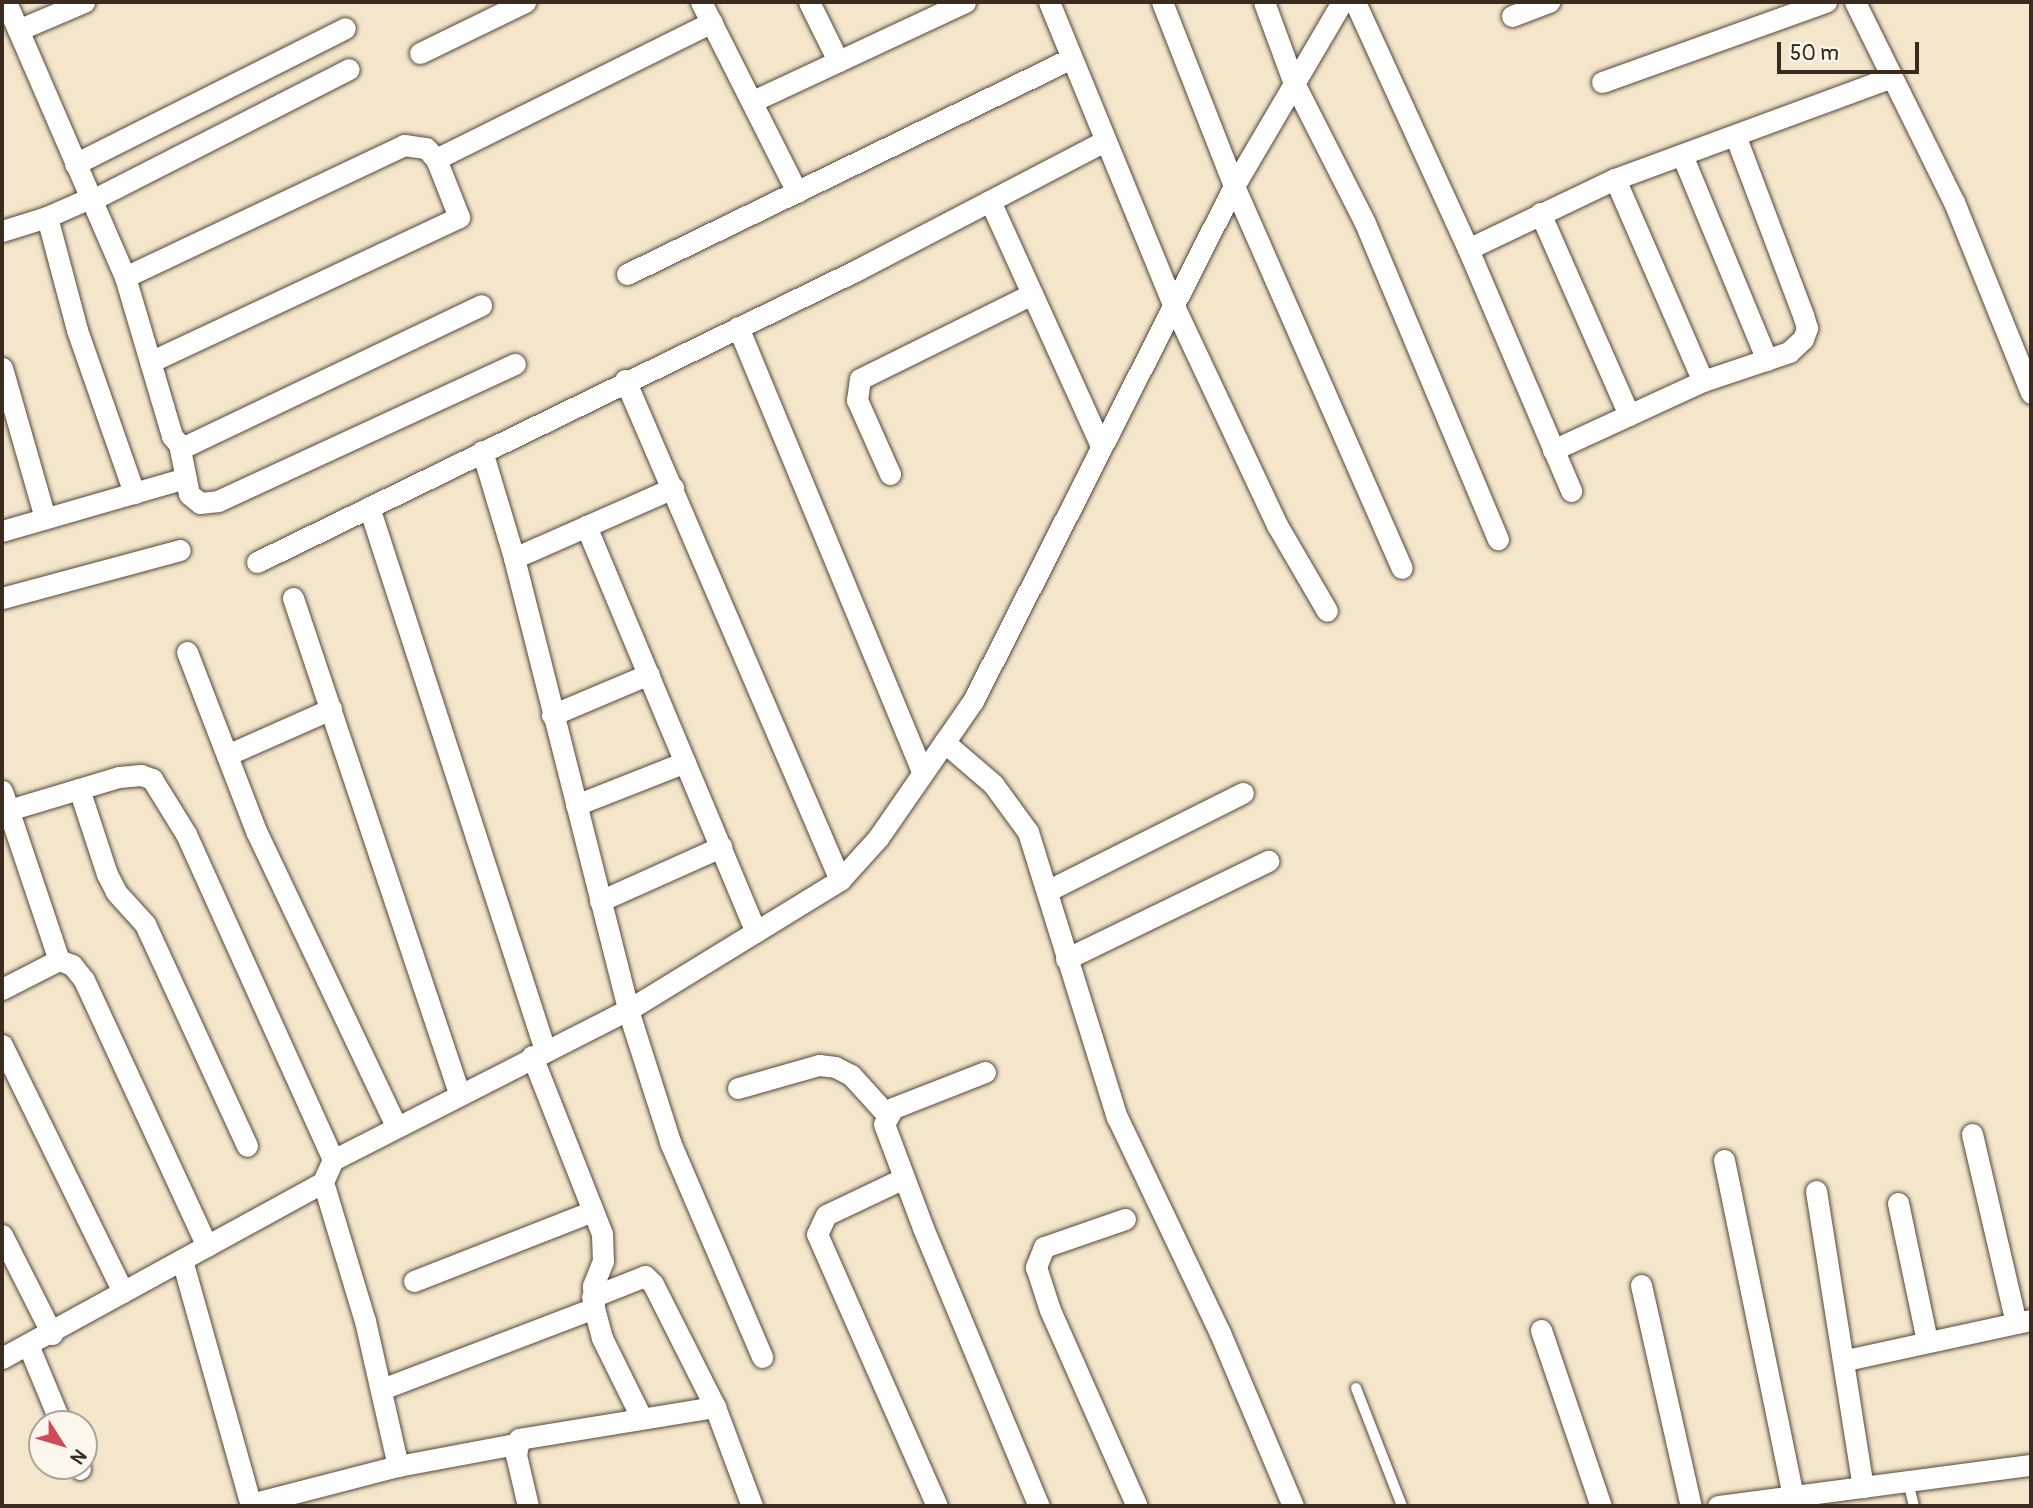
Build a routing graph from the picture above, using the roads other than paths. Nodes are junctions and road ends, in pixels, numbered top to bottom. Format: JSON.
{"nodes":[{"id":1,"x":6,"y":2,"type":"edge"},
{"id":2,"x":84,"y":2,"type":"edge"},
{"id":3,"x":525,"y":2,"type":"edge"},
{"id":4,"x":701,"y":2,"type":"edge"},
{"id":5,"x":810,"y":2,"type":"edge"},
{"id":6,"x":965,"y":2,"type":"edge"},
{"id":7,"x":1049,"y":2,"type":"edge"},
{"id":8,"x":1162,"y":2,"type":"edge"},
{"id":9,"x":1264,"y":2,"type":"edge"},
{"id":10,"x":1342,"y":2,"type":"edge"},
{"id":11,"x":1355,"y":2,"type":"edge"},
{"id":12,"x":1549,"y":2,"type":"edge"},
{"id":13,"x":1826,"y":2,"type":"edge"},
{"id":14,"x":1855,"y":2,"type":"edge"},
{"id":15,"x":932,"y":9,"type":"edge"},
{"id":16,"x":1512,"y":16,"type":"dead end"},
{"id":17,"x":712,"y":22,"type":"junction"},
{"id":18,"x":345,"y":28,"type":"dead end"},
{"id":19,"x":18,"y":30,"type":"junction"},
{"id":20,"x":420,"y":52,"type":"dead end"},
{"id":21,"x":1070,"y":59,"type":"junction"},
{"id":22,"x":838,"y":61,"type":"junction"},
{"id":23,"x":349,"y":69,"type":"dead end"},
{"id":24,"x":1890,"y":78,"type":"junction"},
{"id":25,"x":1293,"y":81,"type":"junction"},
{"id":26,"x":1602,"y":82,"type":"dead end"},
{"id":27,"x":753,"y":101,"type":"junction"},
{"id":28,"x":1735,"y":135,"type":"junction"},
{"id":29,"x":1105,"y":141,"type":"junction"},
{"id":30,"x":1682,"y":155,"type":"junction"},
{"id":31,"x":436,"y":159,"type":"junction"},
{"id":32,"x":75,"y":164,"type":"junction"},
{"id":33,"x":1615,"y":179,"type":"junction"},
{"id":34,"x":1234,"y":186,"type":"junction"},
{"id":35,"x":797,"y":192,"type":"junction"},
{"id":36,"x":91,"y":199,"type":"junction"},
{"id":37,"x":990,"y":201,"type":"junction"},
{"id":38,"x":1541,"y":213,"type":"junction"},
{"id":39,"x":47,"y":217,"type":"junction"},
{"id":40,"x":2,"y":231,"type":"edge"},
{"id":41,"x":1468,"y":249,"type":"junction"},
{"id":42,"x":627,"y":274,"type":"dead end"},
{"id":43,"x":125,"y":278,"type":"junction"},
{"id":44,"x":1032,"y":294,"type":"junction"},
{"id":45,"x":1173,"y":304,"type":"junction"},
{"id":46,"x":481,"y":305,"type":"dead end"},
{"id":47,"x":738,"y":327,"type":"junction"},
{"id":48,"x":2024,"y":351,"type":"edge"},
{"id":49,"x":1767,"y":360,"type":"junction"},
{"id":50,"x":152,"y":361,"type":"junction"},
{"id":51,"x":515,"y":364,"type":"dead end"},
{"id":52,"x":2,"y":368,"type":"edge"},
{"id":53,"x":625,"y":380,"type":"junction"},
{"id":54,"x":1703,"y":381,"type":"junction"},
{"id":55,"x":2031,"y":393,"type":"edge"},
{"id":56,"x":1629,"y":415,"type":"junction"},
{"id":57,"x":179,"y":444,"type":"junction"},
{"id":58,"x":1100,"y":444,"type":"junction"},
{"id":59,"x":1553,"y":450,"type":"junction"},
{"id":60,"x":482,"y":451,"type":"junction"},
{"id":61,"x":890,"y":474,"type":"dead end"},
{"id":62,"x":186,"y":478,"type":"junction"},
{"id":63,"x":673,"y":488,"type":"junction"},
{"id":64,"x":1571,"y":491,"type":"dead end"},
{"id":65,"x":134,"y":493,"type":"junction"},
{"id":66,"x":369,"y":507,"type":"junction"},
{"id":67,"x":45,"y":518,"type":"junction"},
{"id":68,"x":586,"y":526,"type":"junction"},
{"id":69,"x":2,"y":531,"type":"edge"},
{"id":70,"x":1498,"y":539,"type":"dead end"},
{"id":71,"x":180,"y":550,"type":"dead end"},
{"id":72,"x":514,"y":558,"type":"junction"},
{"id":73,"x":257,"y":562,"type":"dead end"},
{"id":74,"x":1402,"y":568,"type":"dead end"},
{"id":75,"x":2,"y":598,"type":"edge"},
{"id":76,"x":293,"y":598,"type":"dead end"},
{"id":77,"x":1327,"y":611,"type":"dead end"},
{"id":78,"x":187,"y":652,"type":"dead end"},
{"id":79,"x":649,"y":674,"type":"junction"},
{"id":80,"x":331,"y":709,"type":"junction"},
{"id":81,"x":552,"y":715,"type":"junction"},
{"id":82,"x":944,"y":742,"type":"junction"},
{"id":83,"x":227,"y":755,"type":"junction"},
{"id":84,"x":685,"y":762,"type":"junction"},
{"id":85,"x":923,"y":773,"type":"junction"},
{"id":86,"x":79,"y":789,"type":"junction"},
{"id":87,"x":1243,"y":793,"type":"dead end"},
{"id":88,"x":4,"y":804,"type":"edge"},
{"id":89,"x":576,"y":806,"type":"junction"},
{"id":90,"x":721,"y":847,"type":"junction"},
{"id":91,"x":1268,"y":861,"type":"dead end"},
{"id":92,"x":840,"y":880,"type":"junction"},
{"id":93,"x":1047,"y":891,"type":"junction"},
{"id":94,"x":600,"y":901,"type":"junction"},
{"id":95,"x":756,"y":932,"type":"junction"},
{"id":96,"x":1066,"y":959,"type":"junction"},
{"id":97,"x":59,"y":960,"type":"junction"},
{"id":98,"x":2,"y":989,"type":"edge"},
{"id":99,"x":628,"y":1010,"type":"junction"},
{"id":100,"x":2,"y":1045,"type":"edge"},
{"id":101,"x":538,"y":1053,"type":"junction"},
{"id":102,"x":985,"y":1072,"type":"dead end"},
{"id":103,"x":738,"y":1088,"type":"dead end"},
{"id":104,"x":458,"y":1093,"type":"junction"},
{"id":105,"x":888,"y":1115,"type":"junction"},
{"id":106,"x":396,"y":1126,"type":"junction"},
{"id":107,"x":1972,"y":1134,"type":"dead end"},
{"id":108,"x":247,"y":1146,"type":"dead end"},
{"id":109,"x":333,"y":1160,"type":"junction"},
{"id":110,"x":1724,"y":1160,"type":"dead end"},
{"id":111,"x":904,"y":1178,"type":"junction"},
{"id":112,"x":323,"y":1182,"type":"junction"},
{"id":113,"x":1816,"y":1191,"type":"dead end"},
{"id":114,"x":1898,"y":1203,"type":"dead end"},
{"id":115,"x":593,"y":1211,"type":"junction"},
{"id":116,"x":1125,"y":1219,"type":"dead end"},
{"id":117,"x":2,"y":1235,"type":"edge"},
{"id":118,"x":207,"y":1246,"type":"junction"},
{"id":119,"x":182,"y":1260,"type":"junction"},
{"id":120,"x":414,"y":1281,"type":"dead end"},
{"id":121,"x":1641,"y":1285,"type":"dead end"},
{"id":122,"x":123,"y":1292,"type":"junction"},
{"id":123,"x":593,"y":1303,"type":"junction"},
{"id":124,"x":2023,"y":1322,"type":"edge"},
{"id":125,"x":1541,"y":1330,"type":"dead end"},
{"id":126,"x":51,"y":1334,"type":"junction"},
{"id":127,"x":1927,"y":1341,"type":"junction"},
{"id":128,"x":29,"y":1347,"type":"junction"},
{"id":129,"x":762,"y":1357,"type":"dead end"},
{"id":130,"x":2,"y":1358,"type":"edge"},
{"id":131,"x":1846,"y":1360,"type":"junction"},
{"id":132,"x":1356,"y":1388,"type":"dead end"},
{"id":133,"x":382,"y":1389,"type":"junction"},
{"id":134,"x":715,"y":1407,"type":"junction"},
{"id":135,"x":55,"y":1410,"type":"edge"},
{"id":136,"x":641,"y":1417,"type":"junction"},
{"id":137,"x":516,"y":1444,"type":"junction"},
{"id":138,"x":2031,"y":1465,"type":"edge"},
{"id":139,"x":398,"y":1466,"type":"junction"},
{"id":140,"x":1908,"y":1482,"type":"junction"},
{"id":141,"x":1863,"y":1487,"type":"junction"},
{"id":142,"x":1793,"y":1496,"type":"junction"},
{"id":143,"x":1766,"y":1503,"type":"edge"},
{"id":144,"x":251,"y":1505,"type":"edge"},
{"id":145,"x":528,"y":1506,"type":"edge"},
{"id":146,"x":752,"y":1506,"type":"edge"},
{"id":147,"x":937,"y":1506,"type":"edge"},
{"id":148,"x":1039,"y":1506,"type":"edge"},
{"id":149,"x":1137,"y":1506,"type":"edge"},
{"id":150,"x":1293,"y":1506,"type":"edge"},
{"id":151,"x":1402,"y":1506,"type":"edge"},
{"id":152,"x":1601,"y":1506,"type":"edge"},
{"id":153,"x":1691,"y":1506,"type":"edge"},
{"id":154,"x":1718,"y":1506,"type":"edge"},
{"id":155,"x":1914,"y":1506,"type":"edge"}],
"edges":[{"from":1,"to":19,"type":"street"},
{"from":2,"to":19,"type":"street"},
{"from":3,"to":20,"type":"street"},
{"from":4,"to":17,"type":"street"},
{"from":5,"to":22,"type":"street"},
{"from":6,"to":15,"type":"street"},
{"from":7,"to":21,"type":"street"},
{"from":8,"to":34,"type":"street"},
{"from":9,"to":25,"type":"street"},
{"from":10,"to":25,"type":"street"},
{"from":11,"to":41,"type":"street"},
{"from":12,"to":16,"type":"street"},
{"from":13,"to":26,"type":"street"},
{"from":14,"to":24,"type":"street"},
{"from":15,"to":22,"type":"street"},
{"from":17,"to":27,"type":"street"},
{"from":17,"to":31,"type":"street"},
{"from":18,"to":32,"type":"street"},
{"from":19,"to":32,"type":"street"},
{"from":21,"to":29,"type":"street"},
{"from":21,"to":35,"type":"street"},
{"from":22,"to":27,"type":"street"},
{"from":23,"to":36,"type":"street"},
{"from":24,"to":28,"type":"street"},
{"from":24,"to":48,"type":"street"},
{"from":25,"to":34,"type":"street"},
{"from":25,"to":70,"type":"street"},
{"from":27,"to":35,"type":"street"},
{"from":28,"to":30,"type":"street"},
{"from":28,"to":49,"type":"street"},
{"from":29,"to":37,"type":"street"},
{"from":29,"to":45,"type":"street"},
{"from":30,"to":33,"type":"street"},
{"from":30,"to":49,"type":"street"},
{"from":31,"to":43,"type":"street"},
{"from":31,"to":50,"type":"street"},
{"from":32,"to":36,"type":"street"},
{"from":33,"to":38,"type":"street"},
{"from":33,"to":54,"type":"street"},
{"from":34,"to":45,"type":"street"},
{"from":34,"to":74,"type":"street"},
{"from":35,"to":42,"type":"street"},
{"from":36,"to":39,"type":"street"},
{"from":36,"to":43,"type":"street"},
{"from":37,"to":44,"type":"street"},
{"from":37,"to":47,"type":"street"},
{"from":38,"to":41,"type":"street"},
{"from":38,"to":56,"type":"street"},
{"from":39,"to":40,"type":"street"},
{"from":39,"to":65,"type":"street"},
{"from":41,"to":59,"type":"street"},
{"from":43,"to":50,"type":"street"},
{"from":44,"to":58,"type":"street"},
{"from":44,"to":61,"type":"street"},
{"from":45,"to":58,"type":"street"},
{"from":45,"to":77,"type":"street"},
{"from":46,"to":57,"type":"street"},
{"from":47,"to":53,"type":"street"},
{"from":47,"to":85,"type":"street"},
{"from":48,"to":55,"type":"street"},
{"from":49,"to":54,"type":"street"},
{"from":50,"to":57,"type":"street"},
{"from":51,"to":62,"type":"street"},
{"from":52,"to":67,"type":"street"},
{"from":53,"to":60,"type":"street"},
{"from":53,"to":63,"type":"street"},
{"from":54,"to":56,"type":"street"},
{"from":56,"to":59,"type":"street"},
{"from":57,"to":62,"type":"street"},
{"from":58,"to":82,"type":"street"},
{"from":59,"to":64,"type":"street"},
{"from":60,"to":66,"type":"street"},
{"from":60,"to":72,"type":"street"},
{"from":62,"to":65,"type":"street"},
{"from":63,"to":68,"type":"street"},
{"from":63,"to":92,"type":"street"},
{"from":65,"to":67,"type":"street"},
{"from":66,"to":73,"type":"street"},
{"from":66,"to":101,"type":"street"},
{"from":67,"to":69,"type":"street"},
{"from":68,"to":72,"type":"street"},
{"from":68,"to":79,"type":"street"},
{"from":71,"to":75,"type":"street"},
{"from":72,"to":81,"type":"street"},
{"from":76,"to":80,"type":"street"},
{"from":78,"to":83,"type":"street"},
{"from":79,"to":81,"type":"street"},
{"from":79,"to":84,"type":"street"},
{"from":80,"to":83,"type":"street"},
{"from":80,"to":104,"type":"street"},
{"from":81,"to":89,"type":"street"},
{"from":82,"to":85,"type":"street"},
{"from":82,"to":93,"type":"street"},
{"from":83,"to":106,"type":"street"},
{"from":84,"to":89,"type":"street"},
{"from":84,"to":90,"type":"street"},
{"from":85,"to":92,"type":"street"},
{"from":86,"to":88,"type":"street"},
{"from":86,"to":108,"type":"street"},
{"from":86,"to":109,"type":"street"},
{"from":87,"to":93,"type":"street"},
{"from":88,"to":97,"type":"street"},
{"from":89,"to":94,"type":"street"},
{"from":90,"to":94,"type":"street"},
{"from":90,"to":95,"type":"street"},
{"from":91,"to":96,"type":"street"},
{"from":92,"to":95,"type":"street"},
{"from":93,"to":96,"type":"street"},
{"from":94,"to":99,"type":"street"},
{"from":95,"to":99,"type":"street"},
{"from":96,"to":150,"type":"street"},
{"from":97,"to":98,"type":"street"},
{"from":97,"to":118,"type":"street"},
{"from":99,"to":101,"type":"street"},
{"from":99,"to":129,"type":"street"},
{"from":100,"to":122,"type":"street"},
{"from":101,"to":104,"type":"street"},
{"from":101,"to":115,"type":"street"},
{"from":102,"to":105,"type":"street"},
{"from":103,"to":105,"type":"street"},
{"from":104,"to":106,"type":"street"},
{"from":105,"to":111,"type":"street"},
{"from":106,"to":109,"type":"street"},
{"from":107,"to":124,"type":"street"},
{"from":109,"to":112,"type":"street"},
{"from":110,"to":142,"type":"street"},
{"from":111,"to":147,"type":"street"},
{"from":111,"to":148,"type":"street"},
{"from":112,"to":118,"type":"street"},
{"from":112,"to":133,"type":"street"},
{"from":113,"to":131,"type":"street"},
{"from":114,"to":127,"type":"street"},
{"from":115,"to":120,"type":"street"},
{"from":115,"to":123,"type":"street"},
{"from":116,"to":149,"type":"street"},
{"from":117,"to":126,"type":"street"},
{"from":118,"to":119,"type":"street"},
{"from":119,"to":122,"type":"street"},
{"from":119,"to":144,"type":"street"},
{"from":121,"to":153,"type":"street"},
{"from":122,"to":126,"type":"street"},
{"from":123,"to":133,"type":"street"},
{"from":123,"to":134,"type":"street"},
{"from":123,"to":136,"type":"street"},
{"from":124,"to":127,"type":"street"},
{"from":125,"to":152,"type":"street"},
{"from":126,"to":128,"type":"street"},
{"from":127,"to":131,"type":"street"},
{"from":128,"to":130,"type":"street"},
{"from":128,"to":135,"type":"street"},
{"from":131,"to":141,"type":"street"},
{"from":132,"to":151,"type":"lane"},
{"from":133,"to":139,"type":"street"},
{"from":134,"to":136,"type":"street"},
{"from":134,"to":146,"type":"street"},
{"from":136,"to":137,"type":"street"},
{"from":137,"to":139,"type":"street"},
{"from":137,"to":145,"type":"street"},
{"from":138,"to":140,"type":"street"},
{"from":139,"to":144,"type":"street"},
{"from":140,"to":141,"type":"street"},
{"from":140,"to":155,"type":"lane"},
{"from":141,"to":142,"type":"street"},
{"from":142,"to":143,"type":"street"},
{"from":143,"to":154,"type":"street"}]}
